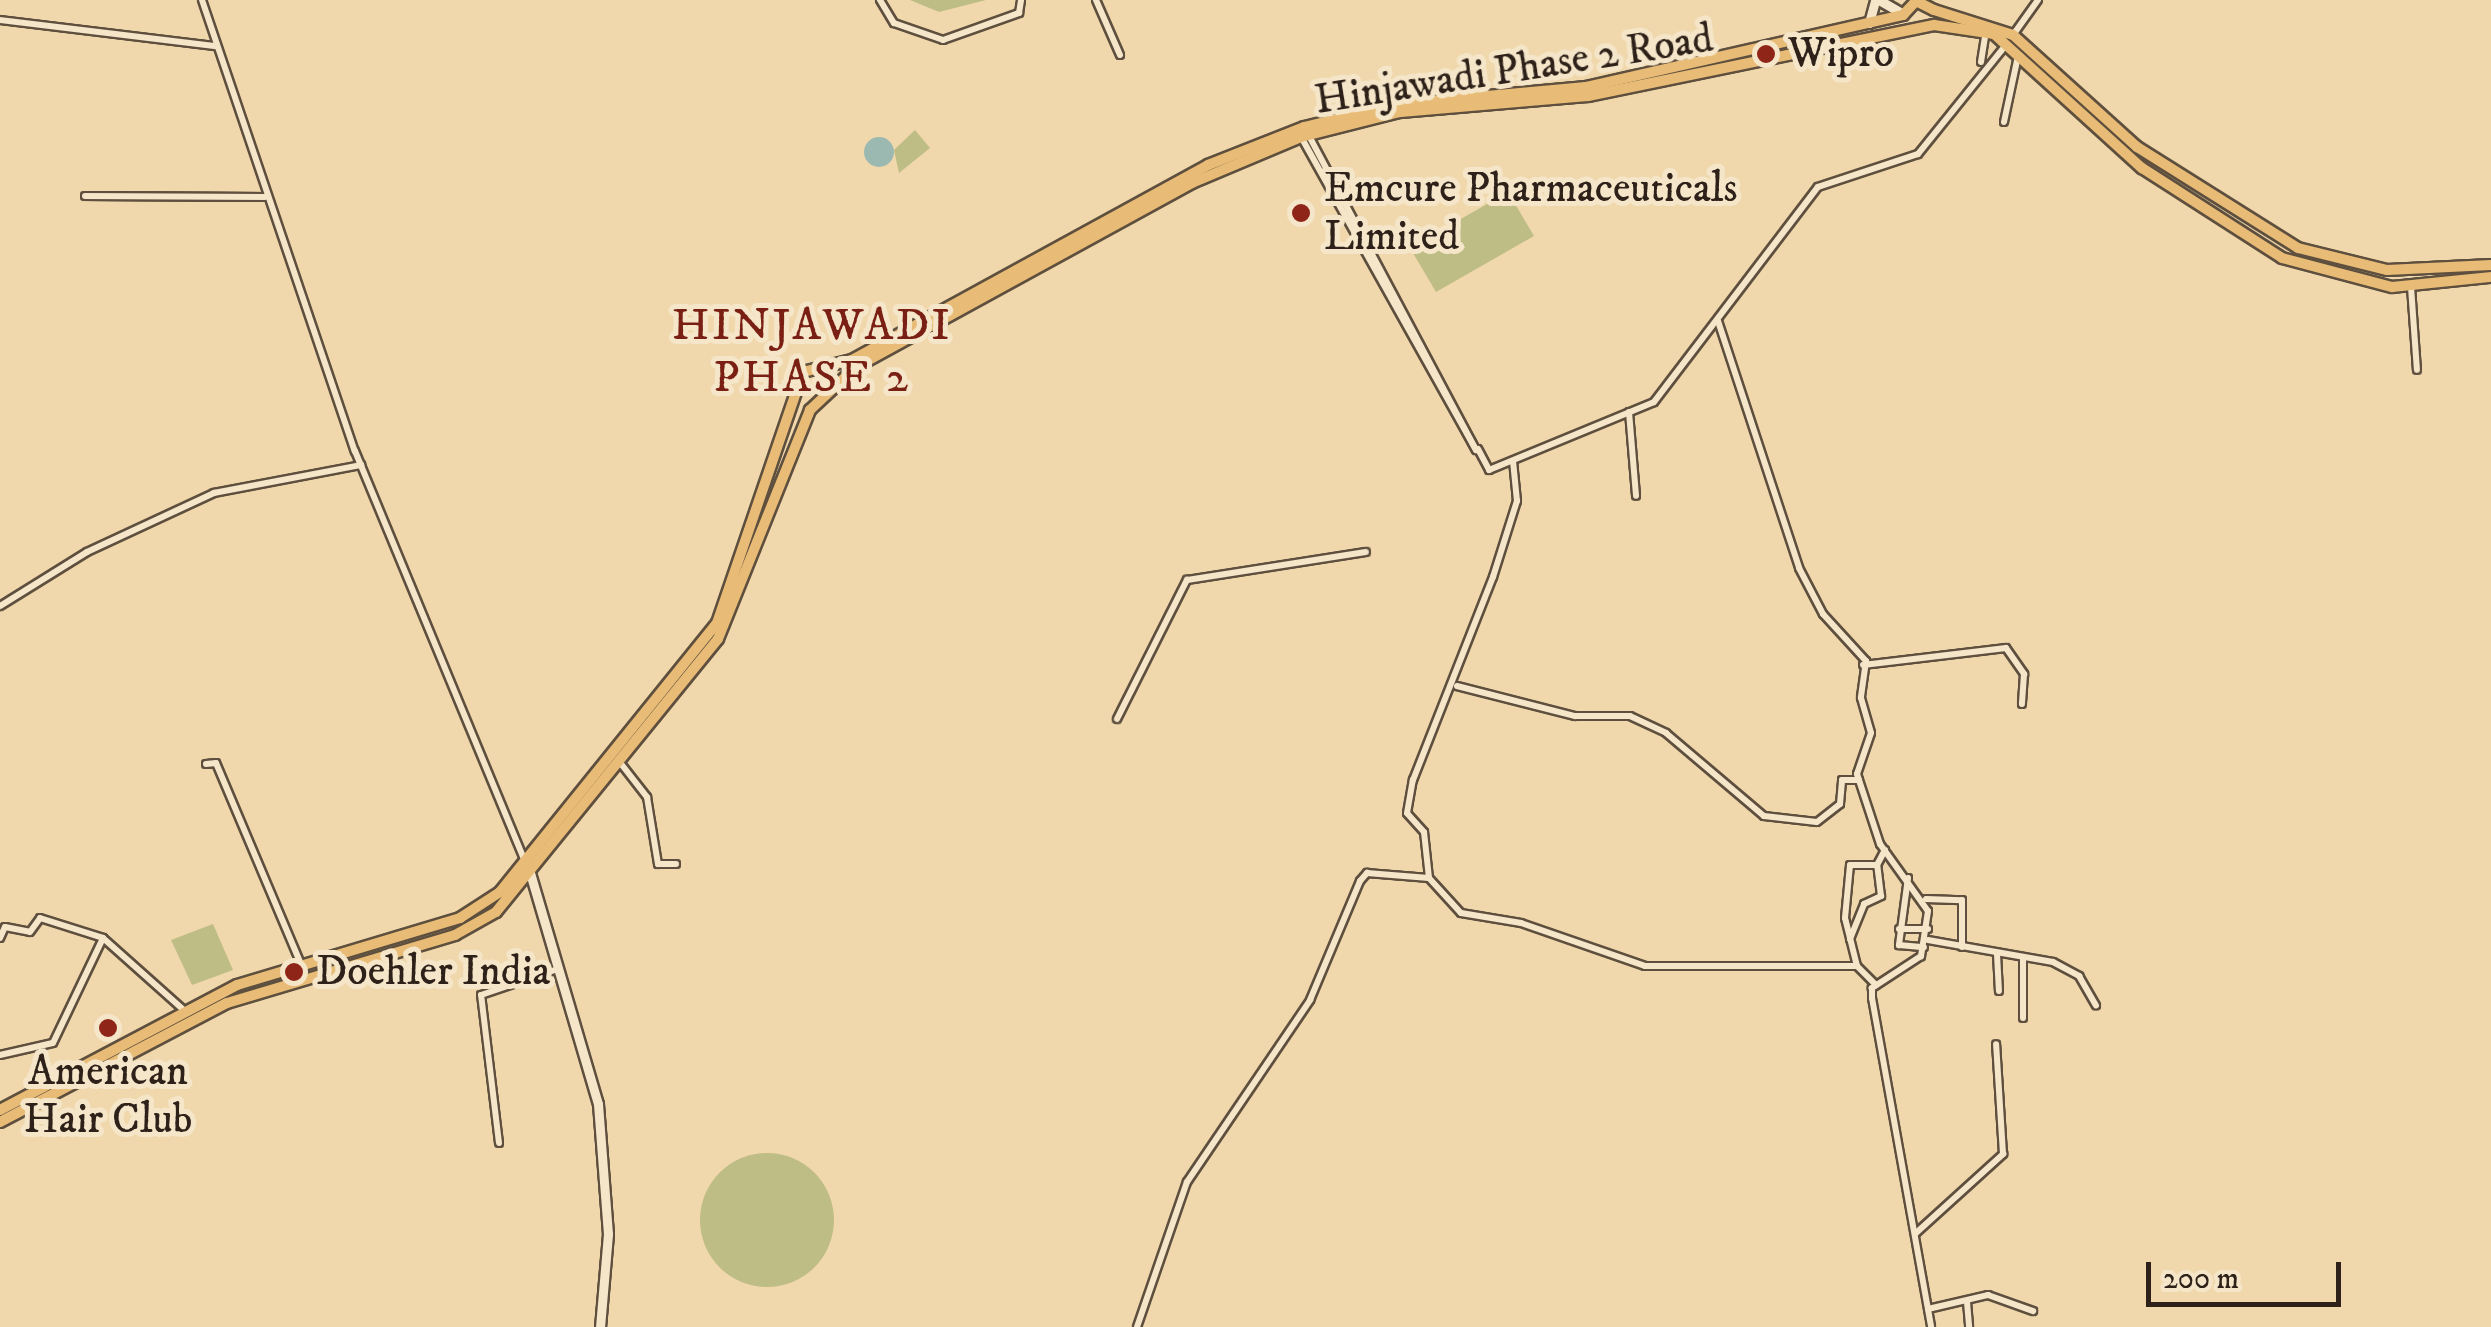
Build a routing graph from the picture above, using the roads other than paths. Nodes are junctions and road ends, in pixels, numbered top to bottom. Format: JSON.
{"nodes":[{"id":1,"x":202,"y":0,"type":"edge"},
{"id":2,"x":880,"y":0,"type":"edge"},
{"id":3,"x":1021,"y":0,"type":"edge"},
{"id":4,"x":1096,"y":0,"type":"edge"},
{"id":5,"x":1877,"y":0,"type":"edge"},
{"id":6,"x":2038,"y":0,"type":"edge"},
{"id":7,"x":1908,"y":1,"type":"edge"},
{"id":8,"x":1934,"y":10,"type":"junction"},
{"id":9,"x":1903,"y":15,"type":"junction"},
{"id":10,"x":0,"y":20,"type":"edge"},
{"id":11,"x":1869,"y":23,"type":"junction"},
{"id":12,"x":1934,"y":26,"type":"junction"},
{"id":13,"x":1987,"y":30,"type":"junction"},
{"id":14,"x":1912,"y":32,"type":"junction"},
{"id":15,"x":2010,"y":39,"type":"junction"},
{"id":16,"x":214,"y":46,"type":"junction"},
{"id":17,"x":1120,"y":54,"type":"dead end"},
{"id":18,"x":2018,"y":55,"type":"junction"},
{"id":19,"x":1981,"y":62,"type":"dead end"},
{"id":20,"x":2004,"y":122,"type":"dead end"},
{"id":21,"x":1303,"y":132,"type":"junction"},
{"id":22,"x":85,"y":196,"type":"dead end"},
{"id":23,"x":265,"y":196,"type":"junction"},
{"id":24,"x":2491,"y":265,"type":"edge"},
{"id":25,"x":2491,"y":277,"type":"edge"},
{"id":26,"x":2411,"y":287,"type":"junction"},
{"id":27,"x":978,"y":295,"type":"junction"},
{"id":28,"x":1718,"y":321,"type":"junction"},
{"id":29,"x":1425,"y":342,"type":"junction"},
{"id":30,"x":1416,"y":346,"type":"junction"},
{"id":31,"x":2417,"y":370,"type":"dead end"},
{"id":32,"x":818,"y":373,"type":"junction"},
{"id":33,"x":826,"y":387,"type":"junction"},
{"id":34,"x":796,"y":393,"type":"junction"},
{"id":35,"x":817,"y":400,"type":"junction"},
{"id":36,"x":1629,"y":412,"type":"junction"},
{"id":37,"x":1478,"y":449,"type":"junction"},
{"id":38,"x":1513,"y":461,"type":"junction"},
{"id":39,"x":361,"y":464,"type":"junction"},
{"id":40,"x":1636,"y":496,"type":"dead end"},
{"id":41,"x":1366,"y":552,"type":"dead end"},
{"id":42,"x":0,"y":606,"type":"edge"},
{"id":43,"x":710,"y":642,"type":"junction"},
{"id":44,"x":1862,"y":666,"type":"junction"},
{"id":45,"x":1457,"y":686,"type":"junction"},
{"id":46,"x":2022,"y":704,"type":"dead end"},
{"id":47,"x":1117,"y":719,"type":"dead end"},
{"id":48,"x":206,"y":764,"type":"dead end"},
{"id":49,"x":622,"y":765,"type":"junction"},
{"id":50,"x":1860,"y":780,"type":"junction"},
{"id":51,"x":1885,"y":850,"type":"junction"},
{"id":52,"x":676,"y":864,"type":"dead end"},
{"id":53,"x":1877,"y":864,"type":"junction"},
{"id":54,"x":530,"y":870,"type":"junction"},
{"id":55,"x":1429,"y":878,"type":"junction"},
{"id":56,"x":1908,"y":878,"type":"junction"},
{"id":57,"x":1926,"y":898,"type":"junction"},
{"id":58,"x":1898,"y":929,"type":"junction"},
{"id":59,"x":1928,"y":930,"type":"junction"},
{"id":60,"x":0,"y":938,"type":"edge"},
{"id":61,"x":103,"y":938,"type":"junction"},
{"id":62,"x":1850,"y":939,"type":"junction"},
{"id":63,"x":1927,"y":944,"type":"junction"},
{"id":64,"x":1962,"y":947,"type":"junction"},
{"id":65,"x":1997,"y":954,"type":"junction"},
{"id":66,"x":2023,"y":957,"type":"junction"},
{"id":67,"x":300,"y":962,"type":"junction"},
{"id":68,"x":1856,"y":966,"type":"junction"},
{"id":69,"x":559,"y":968,"type":"junction"},
{"id":70,"x":304,"y":974,"type":"junction"},
{"id":71,"x":1876,"y":984,"type":"junction"},
{"id":72,"x":1999,"y":991,"type":"dead end"},
{"id":73,"x":2096,"y":1006,"type":"dead end"},
{"id":74,"x":185,"y":1011,"type":"junction"},
{"id":75,"x":2023,"y":1018,"type":"dead end"},
{"id":76,"x":1996,"y":1044,"type":"dead end"},
{"id":77,"x":0,"y":1055,"type":"edge"},
{"id":78,"x":0,"y":1110,"type":"edge"},
{"id":79,"x":0,"y":1122,"type":"edge"},
{"id":80,"x":499,"y":1143,"type":"dead end"},
{"id":81,"x":1916,"y":1233,"type":"junction"},
{"id":82,"x":1967,"y":1300,"type":"junction"},
{"id":83,"x":1928,"y":1309,"type":"junction"},
{"id":84,"x":2033,"y":1311,"type":"dead end"},
{"id":85,"x":600,"y":1327,"type":"edge"},
{"id":86,"x":1137,"y":1327,"type":"edge"},
{"id":87,"x":1931,"y":1327,"type":"edge"},
{"id":88,"x":1969,"y":1327,"type":"edge"}],
"edges":[{"from":1,"to":16,"type":"street"},
{"from":2,"to":3,"type":"street"},
{"from":4,"to":17,"type":"street"},
{"from":5,"to":9,"type":"street"},
{"from":5,"to":11,"type":"street"},
{"from":6,"to":15,"type":"street"},
{"from":7,"to":8,"type":"main road"},
{"from":7,"to":9,"type":"main road"},
{"from":8,"to":12,"type":"main road"},
{"from":8,"to":15,"type":"main road"},
{"from":9,"to":11,"type":"main road","name":"Hinjawadi Phase 2 Road"},
{"from":9,"to":14,"type":"main road"},
{"from":10,"to":16,"type":"street"},
{"from":11,"to":21,"type":"main road","name":"Hinjawadi Phase 2 Road"},
{"from":12,"to":13,"type":"main road"},
{"from":12,"to":14,"type":"main road","name":"Hinjawadi Phase 2 Road"},
{"from":13,"to":15,"type":"main road"},
{"from":13,"to":19,"type":"street"},
{"from":14,"to":21,"type":"main road","name":"Hinjawadi Phase 2 Road"},
{"from":15,"to":18,"type":"main road"},
{"from":15,"to":24,"type":"main road"},
{"from":15,"to":28,"type":"street"},
{"from":16,"to":23,"type":"street"},
{"from":18,"to":20,"type":"street"},
{"from":18,"to":26,"type":"main road"},
{"from":21,"to":27,"type":"main road","name":"Hinjawadi Phase 2 Road"},
{"from":21,"to":29,"type":"street"},
{"from":21,"to":30,"type":"street"},
{"from":22,"to":23,"type":"street"},
{"from":23,"to":39,"type":"street"},
{"from":25,"to":26,"type":"main road"},
{"from":26,"to":31,"type":"street"},
{"from":27,"to":32,"type":"main road","name":"Hinjawadi Phase 2 Road"},
{"from":27,"to":33,"type":"main road","name":"Hinjawadi Phase 2 Road"},
{"from":28,"to":36,"type":"street"},
{"from":28,"to":44,"type":"street"},
{"from":29,"to":30,"type":"street"},
{"from":29,"to":37,"type":"street"},
{"from":30,"to":37,"type":"street"},
{"from":32,"to":33,"type":"main road"},
{"from":32,"to":34,"type":"main road","name":"Hinjawadi Phase 2 Road"},
{"from":33,"to":35,"type":"main road"},
{"from":34,"to":35,"type":"main road"},
{"from":34,"to":43,"type":"main road"},
{"from":35,"to":43,"type":"main road"},
{"from":36,"to":38,"type":"street"},
{"from":36,"to":40,"type":"street"},
{"from":37,"to":38,"type":"street"},
{"from":38,"to":45,"type":"street"},
{"from":39,"to":42,"type":"street"},
{"from":39,"to":54,"type":"street"},
{"from":41,"to":47,"type":"street"},
{"from":43,"to":49,"type":"main road"},
{"from":43,"to":54,"type":"main road"},
{"from":44,"to":46,"type":"street"},
{"from":44,"to":50,"type":"street"},
{"from":45,"to":50,"type":"street"},
{"from":45,"to":55,"type":"street"},
{"from":48,"to":67,"type":"street"},
{"from":49,"to":52,"type":"street"},
{"from":49,"to":54,"type":"main road"},
{"from":50,"to":51,"type":"street"},
{"from":51,"to":53,"type":"street"},
{"from":51,"to":56,"type":"street"},
{"from":53,"to":62,"type":"street"},
{"from":53,"to":62,"type":"street"},
{"from":54,"to":67,"type":"main road"},
{"from":54,"to":69,"type":"street"},
{"from":54,"to":70,"type":"main road"},
{"from":55,"to":68,"type":"street"},
{"from":55,"to":86,"type":"street"},
{"from":56,"to":57,"type":"street"},
{"from":56,"to":58,"type":"street"},
{"from":57,"to":59,"type":"street"},
{"from":57,"to":64,"type":"street"},
{"from":58,"to":59,"type":"street"},
{"from":58,"to":63,"type":"street"},
{"from":59,"to":63,"type":"street"},
{"from":60,"to":61,"type":"street"},
{"from":61,"to":74,"type":"street"},
{"from":61,"to":77,"type":"street"},
{"from":62,"to":68,"type":"street"},
{"from":63,"to":64,"type":"street"},
{"from":63,"to":71,"type":"street"},
{"from":64,"to":65,"type":"street"},
{"from":65,"to":66,"type":"street"},
{"from":65,"to":72,"type":"street"},
{"from":66,"to":73,"type":"street"},
{"from":66,"to":75,"type":"street"},
{"from":67,"to":70,"type":"main road"},
{"from":67,"to":74,"type":"main road"},
{"from":68,"to":71,"type":"street"},
{"from":69,"to":80,"type":"street"},
{"from":69,"to":85,"type":"street"},
{"from":70,"to":79,"type":"main road"},
{"from":71,"to":81,"type":"street"},
{"from":74,"to":78,"type":"main road"},
{"from":76,"to":81,"type":"street"},
{"from":81,"to":83,"type":"street"},
{"from":82,"to":83,"type":"street"},
{"from":82,"to":84,"type":"street"},
{"from":82,"to":88,"type":"street"},
{"from":83,"to":87,"type":"street"}]}
